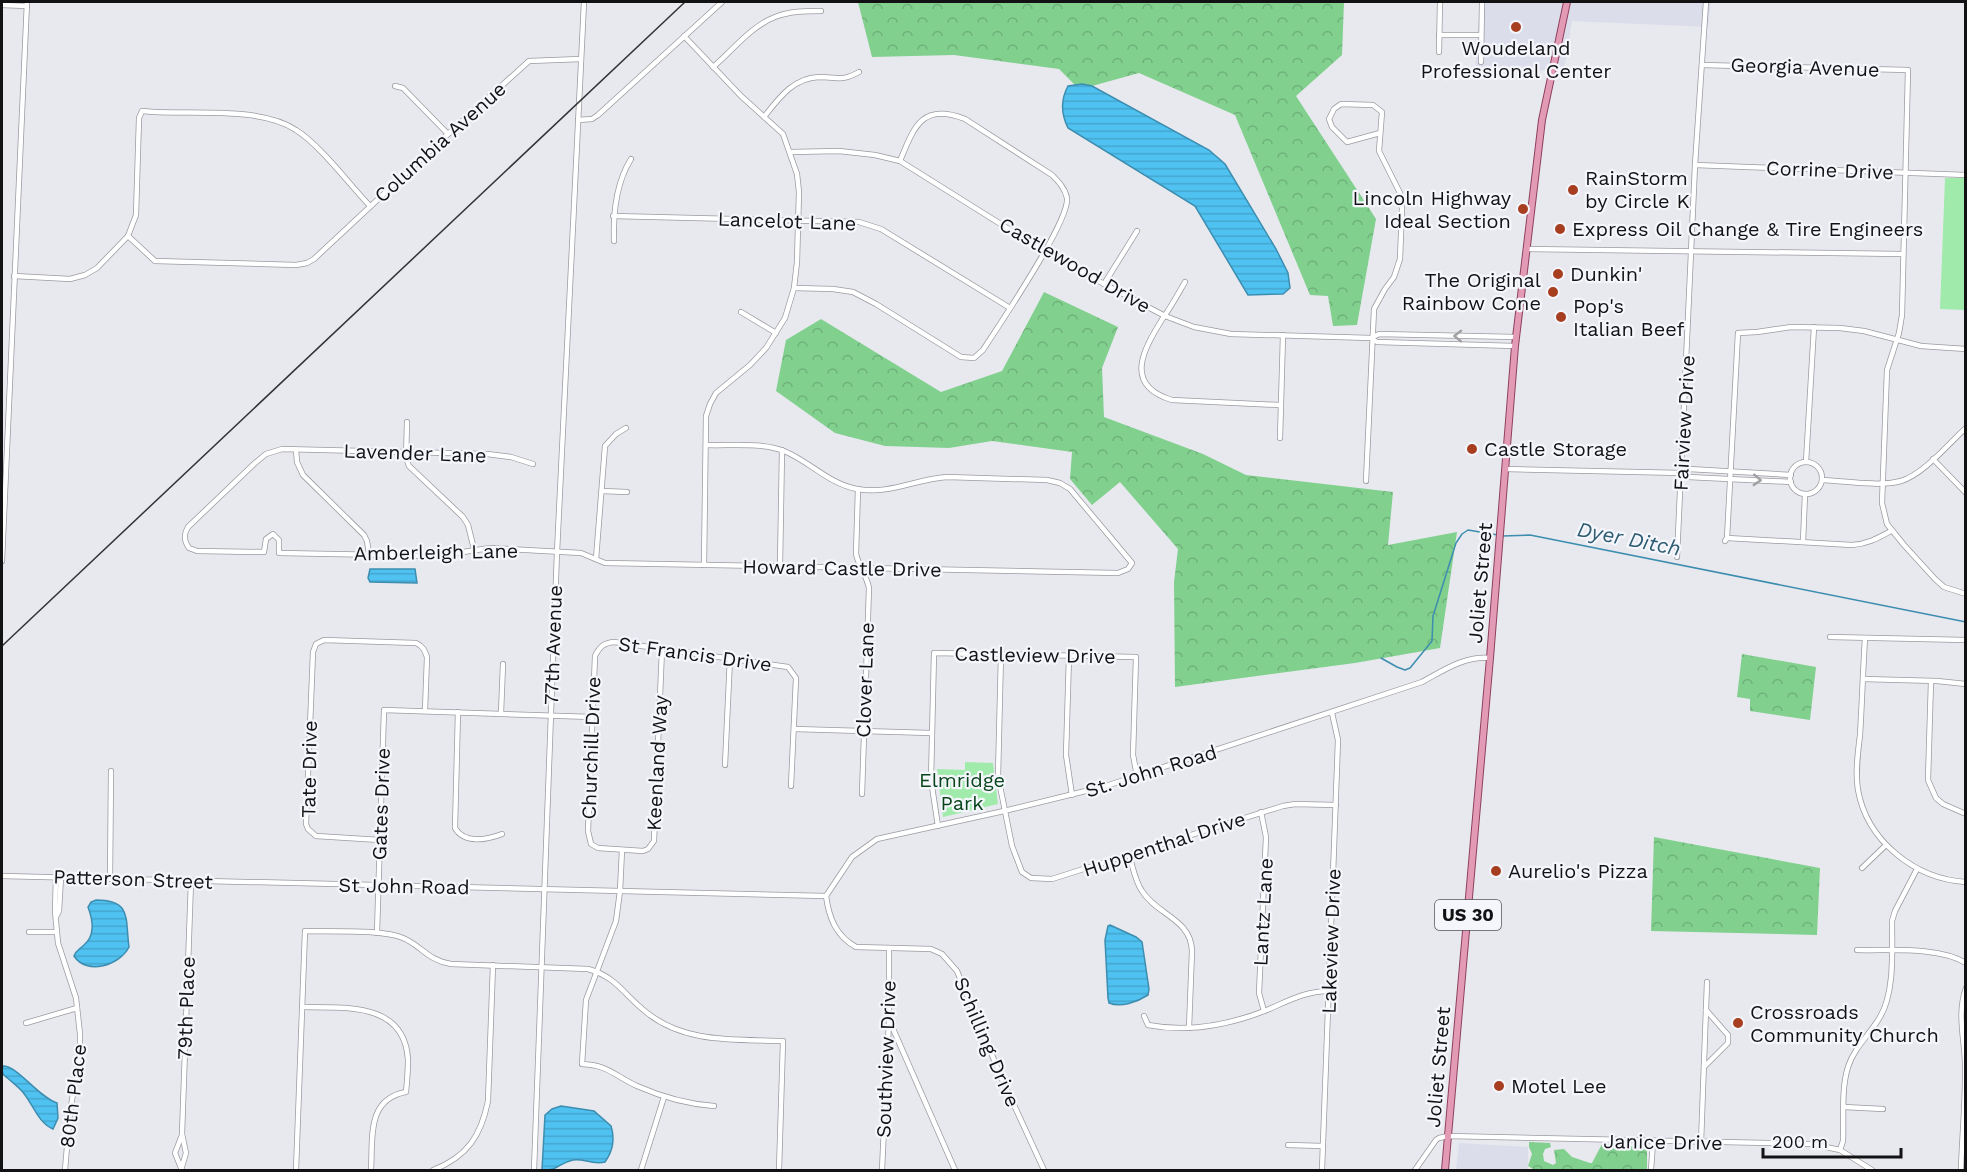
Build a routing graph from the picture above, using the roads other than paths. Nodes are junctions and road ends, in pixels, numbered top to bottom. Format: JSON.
{"nodes":[{"id":1,"x":584,"y":2,"type":"edge"},
{"id":2,"x":722,"y":2,"type":"edge"},
{"id":3,"x":1440,"y":2,"type":"edge"},
{"id":4,"x":1482,"y":2,"type":"edge"},
{"id":5,"x":1568,"y":2,"type":"edge"},
{"id":6,"x":1706,"y":2,"type":"edge"},
{"id":7,"x":27,"y":4,"type":"edge"},
{"id":8,"x":2,"y":5,"type":"edge"},
{"id":9,"x":821,"y":11,"type":"dead end"},
{"id":10,"x":1439,"y":35,"type":"junction"},
{"id":11,"x":1481,"y":35,"type":"junction"},
{"id":12,"x":684,"y":36,"type":"junction"},
{"id":13,"x":1438,"y":52,"type":"dead end"},
{"id":14,"x":581,"y":59,"type":"junction"},
{"id":15,"x":1480,"y":62,"type":"dead end"},
{"id":16,"x":1702,"y":64,"type":"junction"},
{"id":17,"x":713,"y":68,"type":"junction"},
{"id":18,"x":859,"y":72,"type":"dead end"},
{"id":19,"x":395,"y":86,"type":"dead end"},
{"id":20,"x":764,"y":117,"type":"junction"},
{"id":21,"x":578,"y":120,"type":"junction"},
{"id":22,"x":1380,"y":133,"type":"junction"},
{"id":23,"x":448,"y":134,"type":"junction"},
{"id":24,"x":791,"y":152,"type":"junction"},
{"id":25,"x":631,"y":159,"type":"dead end"},
{"id":26,"x":900,"y":161,"type":"junction"},
{"id":27,"x":1695,"y":165,"type":"junction"},
{"id":28,"x":1904,"y":173,"type":"junction"},
{"id":29,"x":1965,"y":175,"type":"edge"},
{"id":30,"x":370,"y":206,"type":"junction"},
{"id":31,"x":613,"y":216,"type":"junction"},
{"id":32,"x":798,"y":221,"type":"junction"},
{"id":33,"x":1137,"y":231,"type":"dead end"},
{"id":34,"x":129,"y":236,"type":"junction"},
{"id":35,"x":614,"y":241,"type":"dead end"},
{"id":36,"x":1526,"y":249,"type":"junction"},
{"id":37,"x":1045,"y":250,"type":"junction"},
{"id":38,"x":1692,"y":251,"type":"junction"},
{"id":39,"x":1902,"y":254,"type":"junction"},
{"id":40,"x":14,"y":276,"type":"junction"},
{"id":41,"x":1185,"y":282,"type":"dead end"},
{"id":42,"x":1104,"y":284,"type":"junction"},
{"id":43,"x":794,"y":288,"type":"junction"},
{"id":44,"x":1010,"y":308,"type":"junction"},
{"id":45,"x":741,"y":312,"type":"dead end"},
{"id":46,"x":1165,"y":316,"type":"junction"},
{"id":47,"x":1814,"y":327,"type":"junction"},
{"id":48,"x":776,"y":333,"type":"junction"},
{"id":49,"x":1283,"y":335,"type":"junction"},
{"id":50,"x":1516,"y":337,"type":"junction"},
{"id":51,"x":1371,"y":338,"type":"junction"},
{"id":52,"x":1897,"y":340,"type":"junction"},
{"id":53,"x":1515,"y":346,"type":"junction"},
{"id":54,"x":1965,"y":349,"type":"edge"},
{"id":55,"x":1280,"y":405,"type":"junction"},
{"id":56,"x":407,"y":422,"type":"dead end"},
{"id":57,"x":626,"y":428,"type":"dead end"},
{"id":58,"x":1965,"y":428,"type":"edge"},
{"id":59,"x":1280,"y":438,"type":"dead end"},
{"id":60,"x":706,"y":446,"type":"junction"},
{"id":61,"x":296,"y":450,"type":"junction"},
{"id":62,"x":782,"y":450,"type":"junction"},
{"id":63,"x":406,"y":452,"type":"junction"},
{"id":64,"x":1933,"y":459,"type":"junction"},
{"id":65,"x":1806,"y":462,"type":"junction"},
{"id":66,"x":533,"y":464,"type":"dead end"},
{"id":67,"x":1506,"y":469,"type":"junction"},
{"id":68,"x":1731,"y":471,"type":"junction"},
{"id":69,"x":1682,"y":473,"type":"junction"},
{"id":70,"x":1791,"y":474,"type":"junction"},
{"id":71,"x":1730,"y":479,"type":"junction"},
{"id":72,"x":1822,"y":480,"type":"junction"},
{"id":73,"x":1366,"y":481,"type":"dead end"},
{"id":74,"x":1791,"y":482,"type":"junction"},
{"id":75,"x":1882,"y":483,"type":"junction"},
{"id":76,"x":858,"y":489,"type":"junction"},
{"id":77,"x":602,"y":491,"type":"junction"},
{"id":78,"x":627,"y":492,"type":"dead end"},
{"id":79,"x":1965,"y":493,"type":"edge"},
{"id":80,"x":1805,"y":494,"type":"junction"},
{"id":81,"x":1891,"y":531,"type":"junction"},
{"id":82,"x":1803,"y":542,"type":"junction"},
{"id":83,"x":474,"y":549,"type":"junction"},
{"id":84,"x":197,"y":551,"type":"joint"},
{"id":85,"x":264,"y":552,"type":"junction"},
{"id":86,"x":557,"y":552,"type":"junction"},
{"id":87,"x":279,"y":553,"type":"junction"},
{"id":88,"x":369,"y":554,"type":"junction"},
{"id":89,"x":1677,"y":556,"type":"dead end"},
{"id":90,"x":596,"y":559,"type":"junction"},
{"id":91,"x":2,"y":561,"type":"edge"},
{"id":92,"x":704,"y":565,"type":"junction"},
{"id":93,"x":780,"y":566,"type":"junction"},
{"id":94,"x":863,"y":568,"type":"junction"},
{"id":95,"x":1965,"y":594,"type":"edge"},
{"id":96,"x":1830,"y":637,"type":"dead end"},
{"id":97,"x":1865,"y":638,"type":"junction"},
{"id":98,"x":1965,"y":640,"type":"edge"},
{"id":99,"x":662,"y":649,"type":"junction"},
{"id":100,"x":1001,"y":654,"type":"junction"},
{"id":101,"x":595,"y":656,"type":"joint"},
{"id":102,"x":1069,"y":656,"type":"junction"},
{"id":103,"x":730,"y":658,"type":"junction"},
{"id":104,"x":1491,"y":658,"type":"junction"},
{"id":105,"x":503,"y":664,"type":"dead end"},
{"id":106,"x":1863,"y":679,"type":"junction"},
{"id":107,"x":1931,"y":681,"type":"junction"},
{"id":108,"x":1965,"y":684,"type":"edge"},
{"id":109,"x":424,"y":711,"type":"junction"},
{"id":110,"x":458,"y":712,"type":"junction"},
{"id":111,"x":501,"y":713,"type":"junction"},
{"id":112,"x":1332,"y":713,"type":"junction"},
{"id":113,"x":551,"y":715,"type":"junction"},
{"id":114,"x":592,"y":717,"type":"junction"},
{"id":115,"x":794,"y":729,"type":"junction"},
{"id":116,"x":864,"y":731,"type":"junction"},
{"id":117,"x":931,"y":733,"type":"junction"},
{"id":118,"x":725,"y":765,"type":"dead end"},
{"id":119,"x":111,"y":771,"type":"dead end"},
{"id":120,"x":1137,"y":776,"type":"junction"},
{"id":121,"x":791,"y":786,"type":"dead end"},
{"id":122,"x":862,"y":794,"type":"dead end"},
{"id":123,"x":1072,"y":795,"type":"junction"},
{"id":124,"x":1336,"y":805,"type":"junction"},
{"id":125,"x":1004,"y":811,"type":"junction"},
{"id":126,"x":1261,"y":812,"type":"junction"},
{"id":127,"x":1965,"y":814,"type":"edge"},
{"id":128,"x":939,"y":826,"type":"junction"},
{"id":129,"x":502,"y":834,"type":"dead end"},
{"id":130,"x":380,"y":840,"type":"junction"},
{"id":131,"x":1886,"y":845,"type":"junction"},
{"id":132,"x":622,"y":850,"type":"junction"},
{"id":133,"x":1129,"y":855,"type":"junction"},
{"id":134,"x":1862,"y":868,"type":"dead end"},
{"id":135,"x":1917,"y":869,"type":"junction"},
{"id":136,"x":2,"y":876,"type":"edge"},
{"id":137,"x":58,"y":877,"type":"junction"},
{"id":138,"x":110,"y":879,"type":"junction"},
{"id":139,"x":191,"y":881,"type":"junction"},
{"id":140,"x":1965,"y":882,"type":"edge"},
{"id":141,"x":264,"y":883,"type":"joint"},
{"id":142,"x":378,"y":884,"type":"junction"},
{"id":143,"x":544,"y":890,"type":"junction"},
{"id":144,"x":620,"y":891,"type":"junction"},
{"id":145,"x":826,"y":896,"type":"junction"},
{"id":146,"x":29,"y":932,"type":"dead end"},
{"id":147,"x":56,"y":932,"type":"junction"},
{"id":148,"x":377,"y":933,"type":"junction"},
{"id":149,"x":889,"y":948,"type":"junction"},
{"id":150,"x":1857,"y":950,"type":"dead end"},
{"id":151,"x":1892,"y":951,"type":"junction"},
{"id":152,"x":1965,"y":963,"type":"edge"},
{"id":153,"x":493,"y":965,"type":"junction"},
{"id":154,"x":541,"y":967,"type":"junction"},
{"id":155,"x":597,"y":971,"type":"junction"},
{"id":156,"x":1707,"y":982,"type":"dead end"},
{"id":157,"x":1965,"y":988,"type":"edge"},
{"id":158,"x":1329,"y":991,"type":"junction"},
{"id":159,"x":302,"y":1007,"type":"junction"},
{"id":160,"x":77,"y":1008,"type":"junction"},
{"id":161,"x":1706,"y":1010,"type":"junction"},
{"id":162,"x":1264,"y":1011,"type":"junction"},
{"id":163,"x":1144,"y":1016,"type":"dead end"},
{"id":164,"x":890,"y":1020,"type":"junction"},
{"id":165,"x":26,"y":1023,"type":"dead end"},
{"id":166,"x":1189,"y":1028,"type":"junction"},
{"id":167,"x":1704,"y":1067,"type":"junction"},
{"id":168,"x":664,"y":1097,"type":"junction"},
{"id":169,"x":714,"y":1106,"type":"dead end"},
{"id":170,"x":1844,"y":1107,"type":"junction"},
{"id":171,"x":1883,"y":1109,"type":"dead end"},
{"id":172,"x":182,"y":1134,"type":"junction"},
{"id":173,"x":1448,"y":1136,"type":"junction"},
{"id":174,"x":1653,"y":1142,"type":"junction"},
{"id":175,"x":1701,"y":1143,"type":"junction"},
{"id":176,"x":1288,"y":1145,"type":"dead end"},
{"id":177,"x":1323,"y":1146,"type":"junction"},
{"id":178,"x":1840,"y":1150,"type":"junction"},
{"id":179,"x":181,"y":1169,"type":"edge"},
{"id":180,"x":65,"y":1170,"type":"edge"},
{"id":181,"x":296,"y":1170,"type":"edge"},
{"id":182,"x":371,"y":1170,"type":"edge"},
{"id":183,"x":433,"y":1170,"type":"edge"},
{"id":184,"x":534,"y":1170,"type":"edge"},
{"id":185,"x":641,"y":1170,"type":"edge"},
{"id":186,"x":779,"y":1170,"type":"edge"},
{"id":187,"x":882,"y":1170,"type":"edge"},
{"id":188,"x":955,"y":1170,"type":"edge"},
{"id":189,"x":1044,"y":1170,"type":"edge"},
{"id":190,"x":1322,"y":1170,"type":"edge"},
{"id":191,"x":1415,"y":1170,"type":"edge"},
{"id":192,"x":1445,"y":1170,"type":"edge"},
{"id":193,"x":1651,"y":1170,"type":"edge"},
{"id":194,"x":1872,"y":1170,"type":"edge"},
{"id":195,"x":1961,"y":1170,"type":"edge"}],
"edges":[{"from":1,"to":14,"type":"street","name":"77th Avenue"},
{"from":2,"to":12,"type":"street"},
{"from":3,"to":10,"type":"street"},
{"from":4,"to":11,"type":"street"},
{"from":5,"to":36,"type":"main road","name":"Joliet Street","number":"US 30"},
{"from":6,"to":16,"type":"street","name":"Fairview Drive"},
{"from":7,"to":8,"type":"street"},
{"from":7,"to":40,"type":"street"},
{"from":9,"to":17,"type":"street"},
{"from":10,"to":11,"type":"street"},
{"from":10,"to":13,"type":"street"},
{"from":11,"to":15,"type":"street"},
{"from":12,"to":17,"type":"street"},
{"from":12,"to":21,"type":"street"},
{"from":14,"to":21,"type":"street","name":"77th Avenue"},
{"from":14,"to":23,"type":"street","name":"Columbia Avenue"},
{"from":16,"to":27,"type":"street","name":"Fairview Drive"},
{"from":16,"to":28,"type":"street","name":"Georgia Avenue"},
{"from":17,"to":20,"type":"street"},
{"from":18,"to":20,"type":"street"},
{"from":19,"to":23,"type":"street"},
{"from":20,"to":24,"type":"street"},
{"from":21,"to":86,"type":"street","name":"77th Avenue"},
{"from":22,"to":22,"type":"street"},
{"from":22,"to":51,"type":"street"},
{"from":23,"to":30,"type":"street","name":"Columbia Avenue"},
{"from":24,"to":26,"type":"street","name":"Castlewood Drive"},
{"from":24,"to":32,"type":"street"},
{"from":25,"to":31,"type":"street"},
{"from":26,"to":37,"type":"street","name":"Castlewood Drive"},
{"from":26,"to":37,"type":"street"},
{"from":27,"to":28,"type":"street","name":"Corrine Drive"},
{"from":27,"to":38,"type":"street","name":"Fairview Drive"},
{"from":28,"to":29,"type":"street","name":"Corrine Drive"},
{"from":28,"to":39,"type":"street"},
{"from":30,"to":34,"type":"street","name":"Columbia Avenue"},
{"from":30,"to":34,"type":"street"},
{"from":31,"to":32,"type":"street","name":"Lancelot Lane"},
{"from":31,"to":35,"type":"street"},
{"from":32,"to":43,"type":"street"},
{"from":32,"to":44,"type":"street","name":"Lancelot Lane"},
{"from":33,"to":42,"type":"street"},
{"from":34,"to":40,"type":"street"},
{"from":36,"to":38,"type":"street"},
{"from":36,"to":50,"type":"main road","name":"Joliet Street","number":"US 30"},
{"from":37,"to":42,"type":"street","name":"Castlewood Drive"},
{"from":37,"to":44,"type":"street"},
{"from":38,"to":39,"type":"street"},
{"from":38,"to":69,"type":"street","name":"Fairview Drive"},
{"from":39,"to":52,"type":"street"},
{"from":40,"to":91,"type":"street"},
{"from":41,"to":46,"type":"street"},
{"from":42,"to":46,"type":"street","name":"Castlewood Drive"},
{"from":43,"to":44,"type":"street"},
{"from":43,"to":48,"type":"street"},
{"from":45,"to":48,"type":"street"},
{"from":46,"to":49,"type":"street","name":"Castlewood Drive"},
{"from":46,"to":55,"type":"street"},
{"from":47,"to":52,"type":"street"},
{"from":47,"to":65,"type":"street"},
{"from":47,"to":68,"type":"street"},
{"from":48,"to":60,"type":"street"},
{"from":49,"to":51,"type":"street","name":"Castlewood Drive"},
{"from":49,"to":55,"type":"street"},
{"from":50,"to":51,"type":"street","name":"Castlewood Drive","one_way":true},
{"from":50,"to":53,"type":"main road","name":"Joliet Street","number":"US 30"},
{"from":51,"to":53,"type":"street","name":"Castlewood Drive"},
{"from":51,"to":73,"type":"street"},
{"from":52,"to":54,"type":"street"},
{"from":52,"to":75,"type":"street"},
{"from":53,"to":67,"type":"main road","name":"Joliet Street","number":"US 30"},
{"from":55,"to":59,"type":"street"},
{"from":56,"to":63,"type":"street"},
{"from":57,"to":77,"type":"street"},
{"from":58,"to":64,"type":"street"},
{"from":60,"to":62,"type":"street"},
{"from":60,"to":92,"type":"street"},
{"from":61,"to":63,"type":"street","name":"Lavender Lane"},
{"from":61,"to":84,"type":"street","name":"Lavender Lane"},
{"from":61,"to":88,"type":"street"},
{"from":62,"to":76,"type":"street"},
{"from":62,"to":93,"type":"street"},
{"from":63,"to":66,"type":"street","name":"Lavender Lane"},
{"from":63,"to":83,"type":"street"},
{"from":64,"to":75,"type":"street"},
{"from":64,"to":79,"type":"street"},
{"from":65,"to":70,"type":"street"},
{"from":65,"to":72,"type":"street"},
{"from":67,"to":69,"type":"street"},
{"from":67,"to":104,"type":"main road","name":"Joliet Street","number":"US 30"},
{"from":68,"to":69,"type":"street"},
{"from":68,"to":70,"type":"street"},
{"from":68,"to":71,"type":"street"},
{"from":69,"to":71,"type":"street"},
{"from":69,"to":89,"type":"street","name":"Fairview Drive"},
{"from":70,"to":74,"type":"street"},
{"from":71,"to":74,"type":"street","one_way":true},
{"from":71,"to":82,"type":"street"},
{"from":72,"to":75,"type":"street"},
{"from":72,"to":80,"type":"street"},
{"from":74,"to":80,"type":"street"},
{"from":75,"to":81,"type":"street"},
{"from":76,"to":94,"type":"street","name":"Clover Lane"},
{"from":76,"to":94,"type":"street","name":"Howard Castle Drive"},
{"from":77,"to":78,"type":"street"},
{"from":77,"to":90,"type":"street"},
{"from":80,"to":82,"type":"street"},
{"from":81,"to":82,"type":"street"},
{"from":81,"to":95,"type":"street"},
{"from":83,"to":86,"type":"street","name":"Amberleigh Lane"},
{"from":83,"to":88,"type":"street","name":"Amberleigh Lane"},
{"from":84,"to":85,"type":"street","name":"Amberleigh Lane"},
{"from":85,"to":87,"type":"street","name":"Amberleigh Lane"},
{"from":85,"to":87,"type":"street"},
{"from":86,"to":90,"type":"street","name":"Howard Castle Drive"},
{"from":86,"to":113,"type":"street","name":"77th Avenue"},
{"from":87,"to":88,"type":"street","name":"Amberleigh Lane"},
{"from":90,"to":92,"type":"street","name":"Howard Castle Drive"},
{"from":92,"to":93,"type":"street","name":"Howard Castle Drive"},
{"from":93,"to":94,"type":"street","name":"Howard Castle Drive"},
{"from":94,"to":116,"type":"street","name":"Clover Lane"},
{"from":96,"to":97,"type":"street"},
{"from":97,"to":98,"type":"street"},
{"from":97,"to":106,"type":"street"},
{"from":99,"to":101,"type":"street","name":"St Francis Drive"},
{"from":99,"to":103,"type":"street","name":"St Francis Drive"},
{"from":99,"to":132,"type":"street","name":"Keenland Way"},
{"from":100,"to":102,"type":"street","name":"Castleview Drive"},
{"from":100,"to":117,"type":"street","name":"Castleview Drive"},
{"from":100,"to":125,"type":"street","name":"Huppenthal Drive"},
{"from":101,"to":114,"type":"street","name":"Churchill Drive"},
{"from":102,"to":120,"type":"street","name":"Castleview Drive"},
{"from":102,"to":123,"type":"street"},
{"from":103,"to":115,"type":"street","name":"St Francis Drive"},
{"from":103,"to":118,"type":"street"},
{"from":104,"to":112,"type":"street","name":"St. John Road"},
{"from":104,"to":173,"type":"main road","name":"Joliet Street","number":"US 30"},
{"from":105,"to":111,"type":"street"},
{"from":106,"to":107,"type":"street"},
{"from":106,"to":131,"type":"street"},
{"from":107,"to":108,"type":"street"},
{"from":107,"to":127,"type":"street"},
{"from":109,"to":110,"type":"street"},
{"from":109,"to":130,"type":"street","name":"Gates Drive"},
{"from":109,"to":130,"type":"street","name":"Tate Drive"},
{"from":110,"to":111,"type":"street"},
{"from":110,"to":129,"type":"street"},
{"from":111,"to":113,"type":"street"},
{"from":112,"to":120,"type":"street","name":"St. John Road"},
{"from":112,"to":124,"type":"street","name":"Lakeview Drive"},
{"from":113,"to":114,"type":"street"},
{"from":113,"to":143,"type":"street","name":"77th Avenue"},
{"from":114,"to":132,"type":"street","name":"Churchill Drive"},
{"from":115,"to":116,"type":"street"},
{"from":115,"to":121,"type":"street"},
{"from":116,"to":117,"type":"street"},
{"from":116,"to":122,"type":"street","name":"Clover Lane"},
{"from":117,"to":128,"type":"street"},
{"from":119,"to":138,"type":"street"},
{"from":120,"to":123,"type":"street","name":"St. John Road"},
{"from":123,"to":125,"type":"street","name":"St. John Road"},
{"from":124,"to":126,"type":"street","name":"Huppenthal Drive"},
{"from":124,"to":158,"type":"street","name":"Lakeview Drive"},
{"from":125,"to":128,"type":"street","name":"St. John Road"},
{"from":125,"to":133,"type":"street","name":"Huppenthal Drive"},
{"from":126,"to":133,"type":"street","name":"Huppenthal Drive"},
{"from":126,"to":162,"type":"street","name":"Lantz Lane"},
{"from":128,"to":145,"type":"street","name":"St. John Road"},
{"from":130,"to":142,"type":"street","name":"Gates Drive"},
{"from":131,"to":134,"type":"street"},
{"from":131,"to":135,"type":"street"},
{"from":132,"to":144,"type":"street"},
{"from":133,"to":166,"type":"street"},
{"from":135,"to":140,"type":"street"},
{"from":135,"to":151,"type":"street"},
{"from":136,"to":137,"type":"street","name":"Patterson Street"},
{"from":137,"to":138,"type":"street","name":"Patterson Street"},
{"from":137,"to":147,"type":"street","name":"80th Place"},
{"from":138,"to":139,"type":"street","name":"Patterson Street"},
{"from":139,"to":141,"type":"street","name":"Patterson Street"},
{"from":139,"to":172,"type":"street","name":"79th Place"},
{"from":141,"to":142,"type":"street","name":"St John Road"},
{"from":142,"to":143,"type":"street","name":"St John Road"},
{"from":142,"to":148,"type":"street","name":"Gates Drive"},
{"from":143,"to":144,"type":"street","name":"St John Road"},
{"from":143,"to":154,"type":"street","name":"77th Avenue"},
{"from":144,"to":145,"type":"street"},
{"from":144,"to":155,"type":"street"},
{"from":145,"to":149,"type":"street","name":"Schilling Drive"},
{"from":146,"to":147,"type":"street"},
{"from":147,"to":160,"type":"street","name":"80th Place"},
{"from":148,"to":153,"type":"street"},
{"from":148,"to":159,"type":"street"},
{"from":149,"to":164,"type":"street","name":"Southview Drive"},
{"from":149,"to":189,"type":"street","name":"Schilling Drive"},
{"from":150,"to":151,"type":"street"},
{"from":151,"to":152,"type":"street"},
{"from":151,"to":170,"type":"street"},
{"from":153,"to":154,"type":"street"},
{"from":153,"to":183,"type":"street"},
{"from":154,"to":155,"type":"street"},
{"from":154,"to":184,"type":"street","name":"77th Avenue"},
{"from":155,"to":168,"type":"street"},
{"from":155,"to":186,"type":"street"},
{"from":156,"to":161,"type":"street"},
{"from":157,"to":195,"type":"street"},
{"from":158,"to":162,"type":"street"},
{"from":158,"to":177,"type":"street","name":"Lakeview Drive"},
{"from":159,"to":181,"type":"street"},
{"from":159,"to":182,"type":"street"},
{"from":160,"to":165,"type":"street"},
{"from":160,"to":180,"type":"street","name":"80th Place"},
{"from":161,"to":167,"type":"street"},
{"from":161,"to":167,"type":"street"},
{"from":162,"to":166,"type":"street"},
{"from":163,"to":166,"type":"street"},
{"from":164,"to":187,"type":"street","name":"Southview Drive"},
{"from":164,"to":188,"type":"street"},
{"from":167,"to":175,"type":"street"},
{"from":168,"to":169,"type":"street"},
{"from":168,"to":185,"type":"street"},
{"from":170,"to":171,"type":"street"},
{"from":170,"to":178,"type":"street"},
{"from":172,"to":179,"type":"street","name":"79th Place"},
{"from":172,"to":179,"type":"street","name":"79th Place"},
{"from":173,"to":174,"type":"street","name":"Janice Drive"},
{"from":173,"to":191,"type":"street"},
{"from":173,"to":192,"type":"main road","name":"Joliet Street","number":"US 30"},
{"from":174,"to":175,"type":"street","name":"Janice Drive"},
{"from":174,"to":193,"type":"street"},
{"from":175,"to":178,"type":"street","name":"Janice Drive"},
{"from":176,"to":177,"type":"street"},
{"from":177,"to":190,"type":"street","name":"Lakeview Drive"},
{"from":178,"to":194,"type":"street","name":"Janice Drive"}]}
